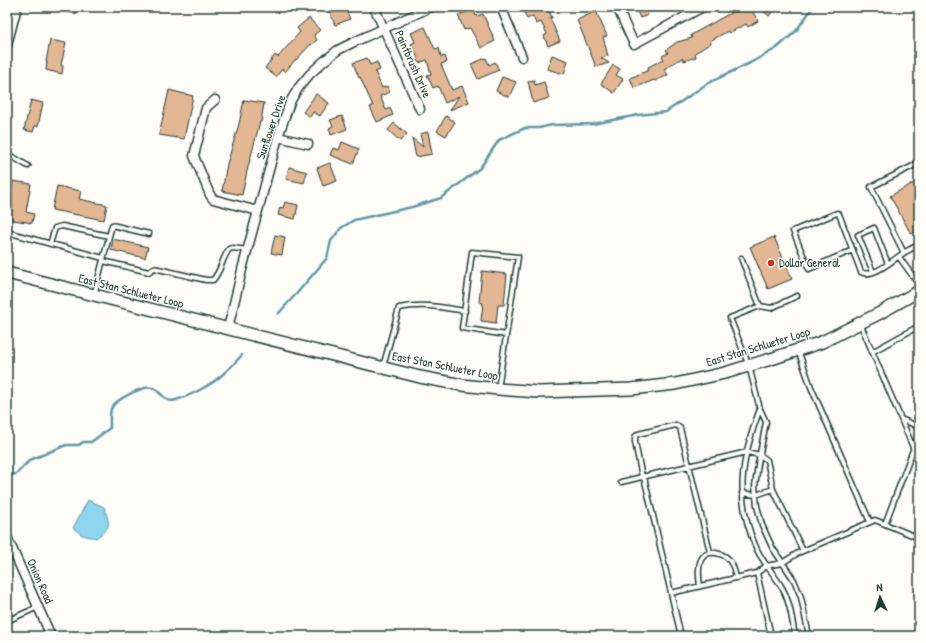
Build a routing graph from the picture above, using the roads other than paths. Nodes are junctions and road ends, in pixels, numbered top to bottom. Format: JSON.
{"nodes":[{"id":1,"x":17,"y":7,"type":"edge"},
{"id":2,"x":374,"y":7,"type":"edge"},
{"id":3,"x":431,"y":7,"type":"edge"},
{"id":4,"x":501,"y":7,"type":"edge"},
{"id":5,"x":617,"y":7,"type":"edge"},
{"id":6,"x":703,"y":7,"type":"edge"},
{"id":7,"x":384,"y":29,"type":"junction"},
{"id":8,"x":7,"y":45,"type":"edge"},
{"id":9,"x":522,"y":57,"type":"dead end"},
{"id":10,"x":215,"y":100,"type":"dead end"},
{"id":11,"x":420,"y":109,"type":"dead end"},
{"id":12,"x":278,"y":137,"type":"junction"},
{"id":13,"x":308,"y":144,"type":"dead end"},
{"id":14,"x":7,"y":157,"type":"edge"},
{"id":15,"x":919,"y":163,"type":"edge"},
{"id":16,"x":28,"y":166,"type":"dead end"},
{"id":17,"x":258,"y":211,"type":"junction"},
{"id":18,"x":7,"y":232,"type":"edge"},
{"id":19,"x":149,"y":234,"type":"dead end"},
{"id":20,"x":109,"y":236,"type":"junction"},
{"id":21,"x":50,"y":244,"type":"junction"},
{"id":22,"x":919,"y":245,"type":"edge"},
{"id":23,"x":247,"y":250,"type":"junction"},
{"id":24,"x":853,"y":250,"type":"junction"},
{"id":25,"x":904,"y":252,"type":"junction"},
{"id":26,"x":899,"y":257,"type":"junction"},
{"id":27,"x":741,"y":258,"type":"dead end"},
{"id":28,"x":103,"y":259,"type":"junction"},
{"id":29,"x":888,"y":264,"type":"junction"},
{"id":30,"x":873,"y":272,"type":"junction"},
{"id":31,"x":7,"y":273,"type":"edge"},
{"id":32,"x":919,"y":290,"type":"edge"},
{"id":33,"x":94,"y":295,"type":"junction"},
{"id":34,"x":797,"y":296,"type":"dead end"},
{"id":35,"x":760,"y":306,"type":"junction"},
{"id":36,"x":465,"y":310,"type":"junction"},
{"id":37,"x":860,"y":323,"type":"junction"},
{"id":38,"x":919,"y":326,"type":"edge"},
{"id":39,"x":228,"y":328,"type":"junction"},
{"id":40,"x":506,"y":335,"type":"junction"},
{"id":41,"x":798,"y":350,"type":"junction"},
{"id":42,"x":872,"y":352,"type":"junction"},
{"id":43,"x":749,"y":366,"type":"junction"},
{"id":44,"x":383,"y":368,"type":"junction"},
{"id":45,"x":498,"y":390,"type":"junction"},
{"id":46,"x":760,"y":409,"type":"junction"},
{"id":47,"x":901,"y":419,"type":"junction"},
{"id":48,"x":919,"y":427,"type":"edge"},
{"id":49,"x":919,"y":434,"type":"edge"},
{"id":50,"x":914,"y":450,"type":"junction"},
{"id":51,"x":747,"y":452,"type":"junction"},
{"id":52,"x":760,"y":455,"type":"junction"},
{"id":53,"x":690,"y":465,"type":"junction"},
{"id":54,"x":643,"y":477,"type":"junction"},
{"id":55,"x":621,"y":482,"type":"dead end"},
{"id":56,"x":773,"y":489,"type":"junction"},
{"id":57,"x":742,"y":494,"type":"junction"},
{"id":58,"x":756,"y":495,"type":"junction"},
{"id":59,"x":870,"y":522,"type":"junction"},
{"id":60,"x":885,"y":524,"type":"junction"},
{"id":61,"x":7,"y":537,"type":"edge"},
{"id":62,"x":919,"y":538,"type":"edge"},
{"id":63,"x":803,"y":551,"type":"junction"},
{"id":64,"x":710,"y":552,"type":"junction"},
{"id":65,"x":782,"y":563,"type":"junction"},
{"id":66,"x":766,"y":566,"type":"junction"},
{"id":67,"x":757,"y":573,"type":"junction"},
{"id":68,"x":736,"y":578,"type":"junction"},
{"id":69,"x":700,"y":586,"type":"junction"},
{"id":70,"x":671,"y":593,"type":"junction"},
{"id":71,"x":39,"y":607,"type":"junction"},
{"id":72,"x":7,"y":621,"type":"edge"},
{"id":73,"x":51,"y":636,"type":"edge"},
{"id":74,"x":681,"y":636,"type":"edge"},
{"id":75,"x":771,"y":636,"type":"edge"},
{"id":76,"x":795,"y":636,"type":"edge"},
{"id":77,"x":809,"y":636,"type":"edge"}],
"edges":[{"from":1,"to":8,"type":"street"},
{"from":2,"to":7,"type":"street","name":"Paintbrush Drive"},
{"from":3,"to":7,"type":"street","name":"Sunflower Drive"},
{"from":4,"to":9,"type":"street"},
{"from":5,"to":6,"type":"street"},
{"from":7,"to":11,"type":"street","name":"Paintbrush Drive"},
{"from":7,"to":12,"type":"street","name":"Sunflower Drive"},
{"from":10,"to":17,"type":"street"},
{"from":12,"to":13,"type":"street"},
{"from":12,"to":17,"type":"street","name":"Sunflower Drive"},
{"from":14,"to":16,"type":"lane"},
{"from":15,"to":25,"type":"lane"},
{"from":17,"to":23,"type":"street","name":"Sunflower Drive"},
{"from":18,"to":21,"type":"lane"},
{"from":19,"to":20,"type":"lane"},
{"from":20,"to":21,"type":"lane"},
{"from":20,"to":28,"type":"lane"},
{"from":21,"to":28,"type":"lane"},
{"from":22,"to":25,"type":"lane"},
{"from":23,"to":28,"type":"lane"},
{"from":23,"to":39,"type":"street","name":"Sunflower Drive"},
{"from":24,"to":24,"type":"lane"},
{"from":24,"to":30,"type":"lane"},
{"from":25,"to":26,"type":"lane"},
{"from":26,"to":29,"type":"lane"},
{"from":26,"to":32,"type":"lane"},
{"from":27,"to":35,"type":"lane"},
{"from":28,"to":33,"type":"lane"},
{"from":29,"to":30,"type":"lane"},
{"from":29,"to":30,"type":"lane"},
{"from":31,"to":33,"type":"main road","name":"East Stan Schlueter Loop"},
{"from":32,"to":37,"type":"main road","name":"East Stan Schlueter Loop"},
{"from":33,"to":39,"type":"main road","name":"East Stan Schlueter Loop"},
{"from":34,"to":35,"type":"lane"},
{"from":35,"to":43,"type":"lane"},
{"from":36,"to":40,"type":"lane"},
{"from":36,"to":40,"type":"lane"},
{"from":36,"to":44,"type":"lane"},
{"from":37,"to":41,"type":"main road","name":"East Stan Schlueter Loop"},
{"from":37,"to":42,"type":"lane"},
{"from":38,"to":42,"type":"lane"},
{"from":39,"to":44,"type":"main road","name":"East Stan Schlueter Loop"},
{"from":40,"to":45,"type":"lane"},
{"from":41,"to":43,"type":"main road","name":"East Stan Schlueter Loop"},
{"from":41,"to":59,"type":"lane"},
{"from":42,"to":47,"type":"lane"},
{"from":43,"to":45,"type":"main road","name":"East Stan Schlueter Loop"},
{"from":43,"to":46,"type":"lane"},
{"from":44,"to":45,"type":"main road","name":"East Stan Schlueter Loop"},
{"from":46,"to":51,"type":"lane"},
{"from":46,"to":52,"type":"lane"},
{"from":47,"to":48,"type":"lane"},
{"from":47,"to":50,"type":"lane"},
{"from":49,"to":50,"type":"lane"},
{"from":50,"to":60,"type":"lane"},
{"from":51,"to":52,"type":"lane"},
{"from":51,"to":53,"type":"lane"},
{"from":51,"to":57,"type":"lane"},
{"from":52,"to":56,"type":"lane"},
{"from":52,"to":58,"type":"lane"},
{"from":53,"to":54,"type":"lane"},
{"from":53,"to":54,"type":"lane"},
{"from":53,"to":64,"type":"lane"},
{"from":54,"to":55,"type":"lane"},
{"from":54,"to":70,"type":"lane"},
{"from":56,"to":58,"type":"lane"},
{"from":56,"to":63,"type":"lane"},
{"from":57,"to":58,"type":"lane"},
{"from":57,"to":66,"type":"lane"},
{"from":58,"to":65,"type":"lane"},
{"from":59,"to":60,"type":"lane"},
{"from":59,"to":63,"type":"lane"},
{"from":60,"to":62,"type":"lane"},
{"from":61,"to":71,"type":"street","name":"Onion Road"},
{"from":63,"to":65,"type":"lane"},
{"from":64,"to":68,"type":"lane"},
{"from":64,"to":69,"type":"lane"},
{"from":65,"to":66,"type":"lane"},
{"from":65,"to":77,"type":"lane"},
{"from":66,"to":67,"type":"lane"},
{"from":66,"to":76,"type":"lane"},
{"from":67,"to":68,"type":"lane"},
{"from":67,"to":75,"type":"lane"},
{"from":68,"to":69,"type":"lane"},
{"from":69,"to":70,"type":"lane"},
{"from":70,"to":74,"type":"lane"},
{"from":71,"to":72,"type":"lane"},
{"from":71,"to":73,"type":"street","name":"Onion Road"}]}
